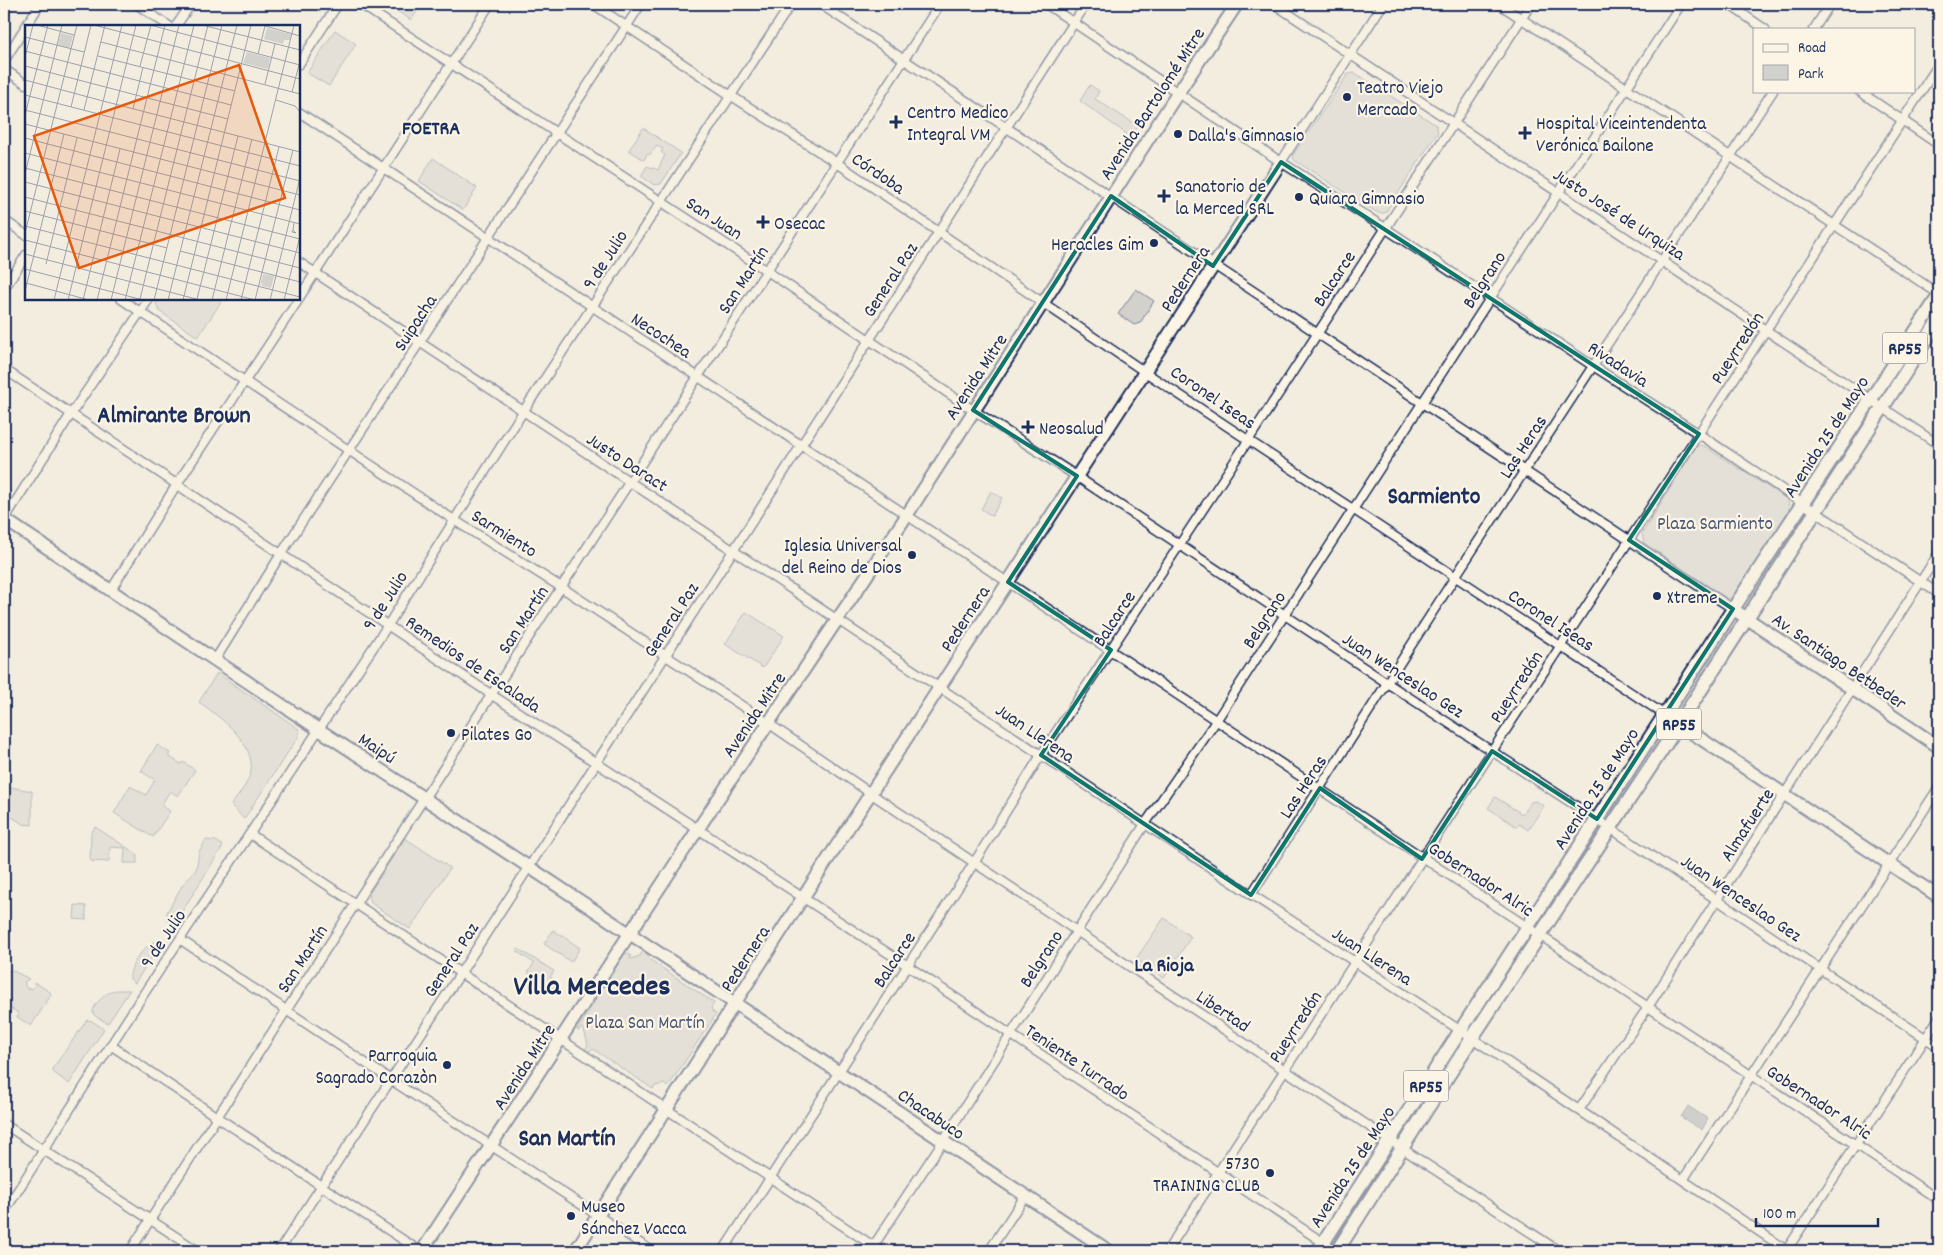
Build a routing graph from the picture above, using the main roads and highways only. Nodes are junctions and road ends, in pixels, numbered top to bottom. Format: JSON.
{"nodes":[{"id":1,"x":1939,"y":295,"type":"edge"},
{"id":2,"x":1939,"y":320,"type":"edge"},
{"id":3,"x":1321,"y":1247,"type":"edge"},
{"id":4,"x":1337,"y":1251,"type":"edge"}],
"edges":[{"from":1,"to":3,"type":"main road","name":"Avenida 25 de Mayo","number":"RP55"},
{"from":2,"to":4,"type":"main road","name":"Avenida 25 de Mayo","number":"RP55"}]}
